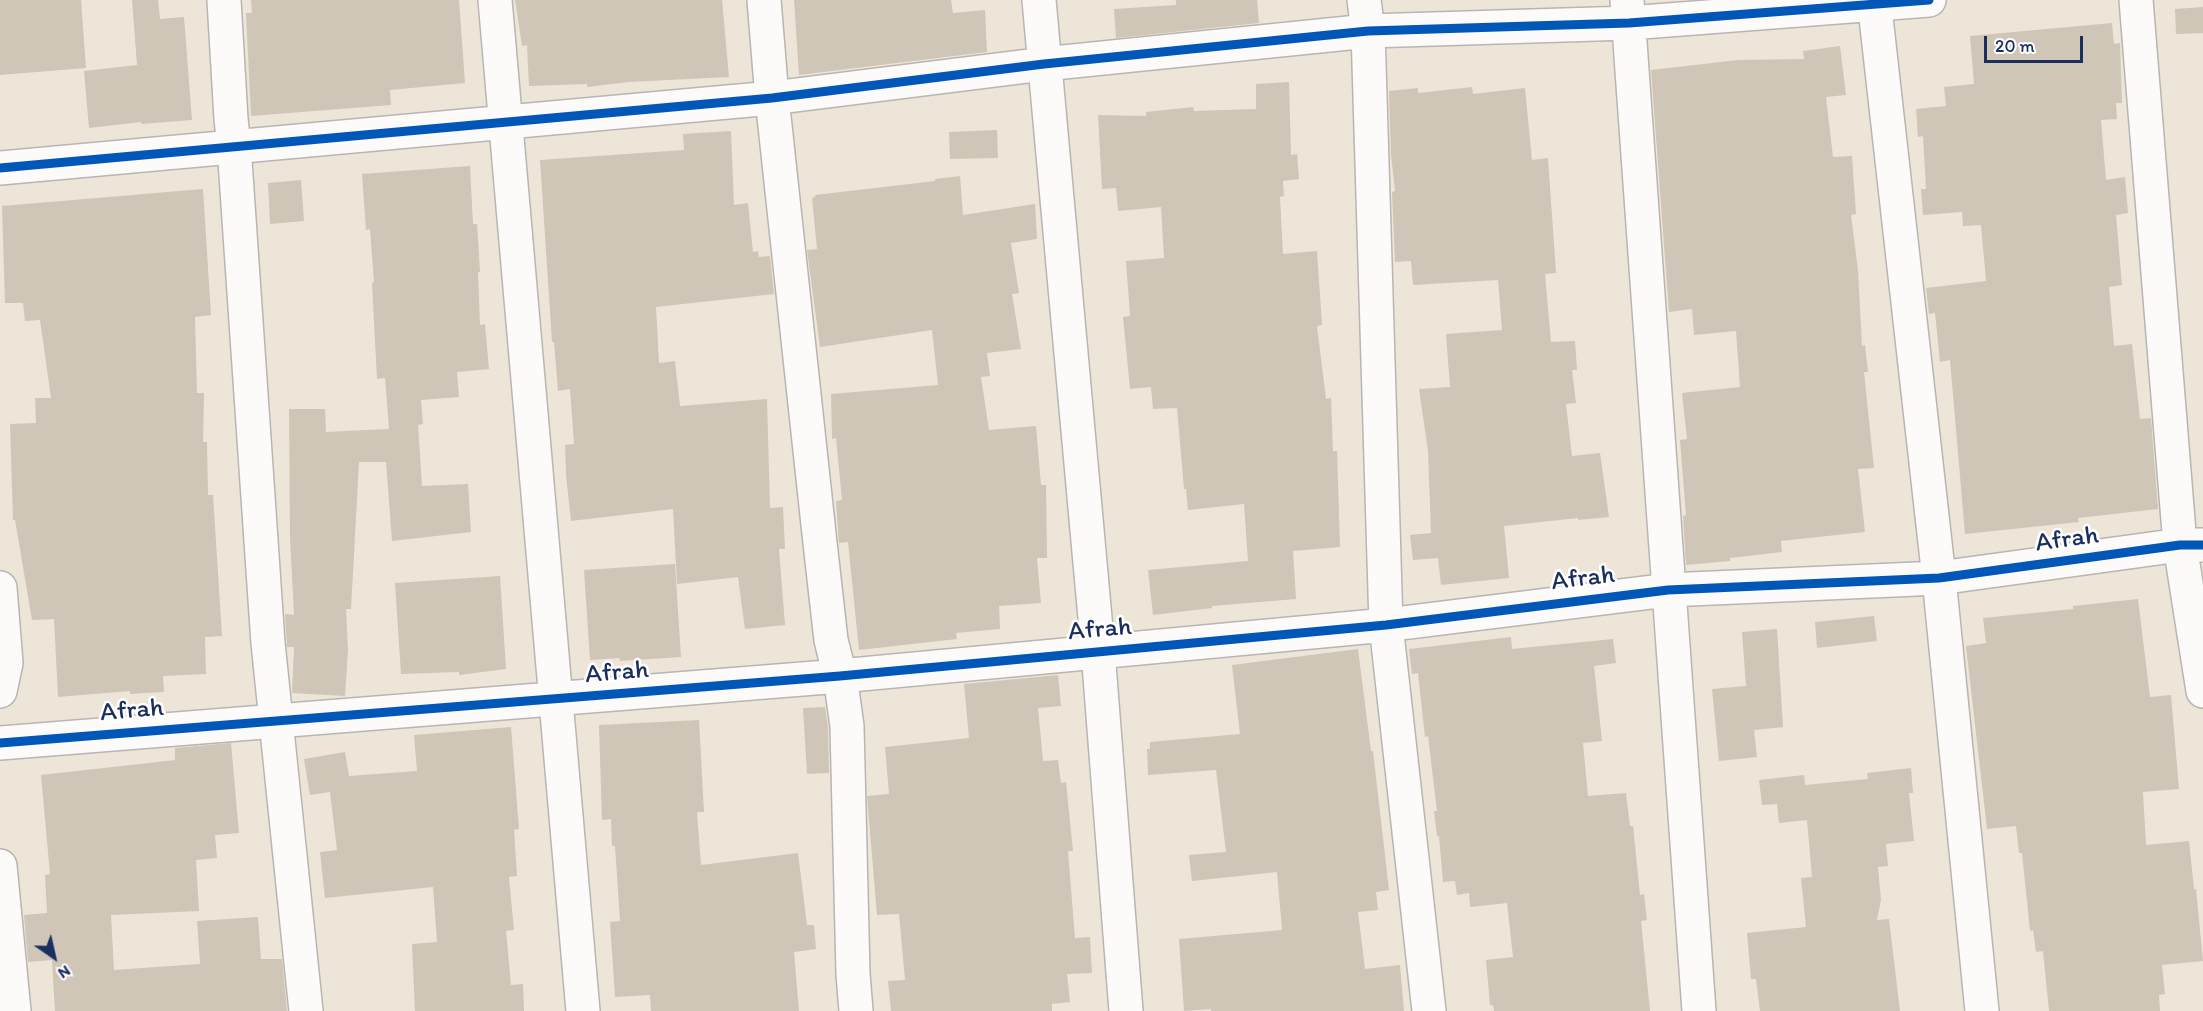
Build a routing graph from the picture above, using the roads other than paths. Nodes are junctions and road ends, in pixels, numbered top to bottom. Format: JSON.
{"nodes":[{"id":1,"x":224,"y":0,"type":"edge"},
{"id":2,"x":495,"y":0,"type":"edge"},
{"id":3,"x":765,"y":0,"type":"edge"},
{"id":4,"x":1039,"y":0,"type":"edge"},
{"id":5,"x":1929,"y":0,"type":"edge"},
{"id":6,"x":2136,"y":0,"type":"edge"},
{"id":7,"x":1874,"y":2,"type":"edge"},
{"id":8,"x":1628,"y":12,"type":"edge"},
{"id":9,"x":1366,"y":16,"type":"edge"},
{"id":10,"x":1044,"y":64,"type":"junction"},
{"id":11,"x":772,"y":98,"type":"junction"},
{"id":12,"x":505,"y":121,"type":"junction"},
{"id":13,"x":234,"y":146,"type":"junction"},
{"id":14,"x":0,"y":168,"type":"edge"},
{"id":15,"x":2192,"y":545,"type":"edge"},
{"id":16,"x":1939,"y":578,"type":"junction"},
{"id":17,"x":0,"y":588,"type":"edge"},
{"id":18,"x":1668,"y":590,"type":"junction"},
{"id":19,"x":1386,"y":625,"type":"junction"},
{"id":20,"x":1098,"y":651,"type":"junction"},
{"id":21,"x":840,"y":676,"type":"junction"},
{"id":22,"x":0,"y":691,"type":"edge"},
{"id":23,"x":2203,"y":691,"type":"edge"},
{"id":24,"x":556,"y":699,"type":"junction"},
{"id":25,"x":276,"y":721,"type":"junction"},
{"id":26,"x":0,"y":743,"type":"edge"},
{"id":27,"x":0,"y":866,"type":"edge"},
{"id":28,"x":14,"y":1011,"type":"edge"},
{"id":29,"x":306,"y":1011,"type":"edge"},
{"id":30,"x":583,"y":1011,"type":"edge"},
{"id":31,"x":856,"y":1011,"type":"edge"},
{"id":32,"x":1126,"y":1011,"type":"edge"},
{"id":33,"x":1429,"y":1011,"type":"edge"},
{"id":34,"x":1700,"y":1011,"type":"edge"},
{"id":35,"x":1982,"y":1011,"type":"edge"}],
"edges":[{"from":1,"to":13,"type":"street"},
{"from":2,"to":12,"type":"street"},
{"from":3,"to":11,"type":"street"},
{"from":4,"to":10,"type":"street"},
{"from":5,"to":7,"type":"street"},
{"from":6,"to":15,"type":"street"},
{"from":7,"to":8,"type":"street"},
{"from":7,"to":16,"type":"street"},
{"from":8,"to":9,"type":"street"},
{"from":8,"to":18,"type":"street"},
{"from":9,"to":10,"type":"street"},
{"from":9,"to":19,"type":"street"},
{"from":10,"to":11,"type":"street"},
{"from":10,"to":20,"type":"street"},
{"from":11,"to":12,"type":"street"},
{"from":11,"to":21,"type":"street"},
{"from":12,"to":13,"type":"street"},
{"from":12,"to":24,"type":"street"},
{"from":13,"to":14,"type":"street"},
{"from":13,"to":25,"type":"street"},
{"from":15,"to":16,"type":"street","name":"Afrah"},
{"from":15,"to":23,"type":"street"},
{"from":16,"to":18,"type":"street","name":"Afrah"},
{"from":16,"to":35,"type":"street"},
{"from":17,"to":22,"type":"street"},
{"from":18,"to":19,"type":"street","name":"Afrah"},
{"from":18,"to":34,"type":"street"},
{"from":19,"to":20,"type":"street","name":"Afrah"},
{"from":19,"to":33,"type":"street"},
{"from":20,"to":21,"type":"street","name":"Afrah"},
{"from":20,"to":32,"type":"street"},
{"from":21,"to":24,"type":"street","name":"Afrah"},
{"from":21,"to":31,"type":"street"},
{"from":24,"to":25,"type":"street","name":"Afrah"},
{"from":24,"to":30,"type":"street"},
{"from":25,"to":26,"type":"street","name":"Afrah"},
{"from":25,"to":29,"type":"street"},
{"from":27,"to":28,"type":"street"}]}
